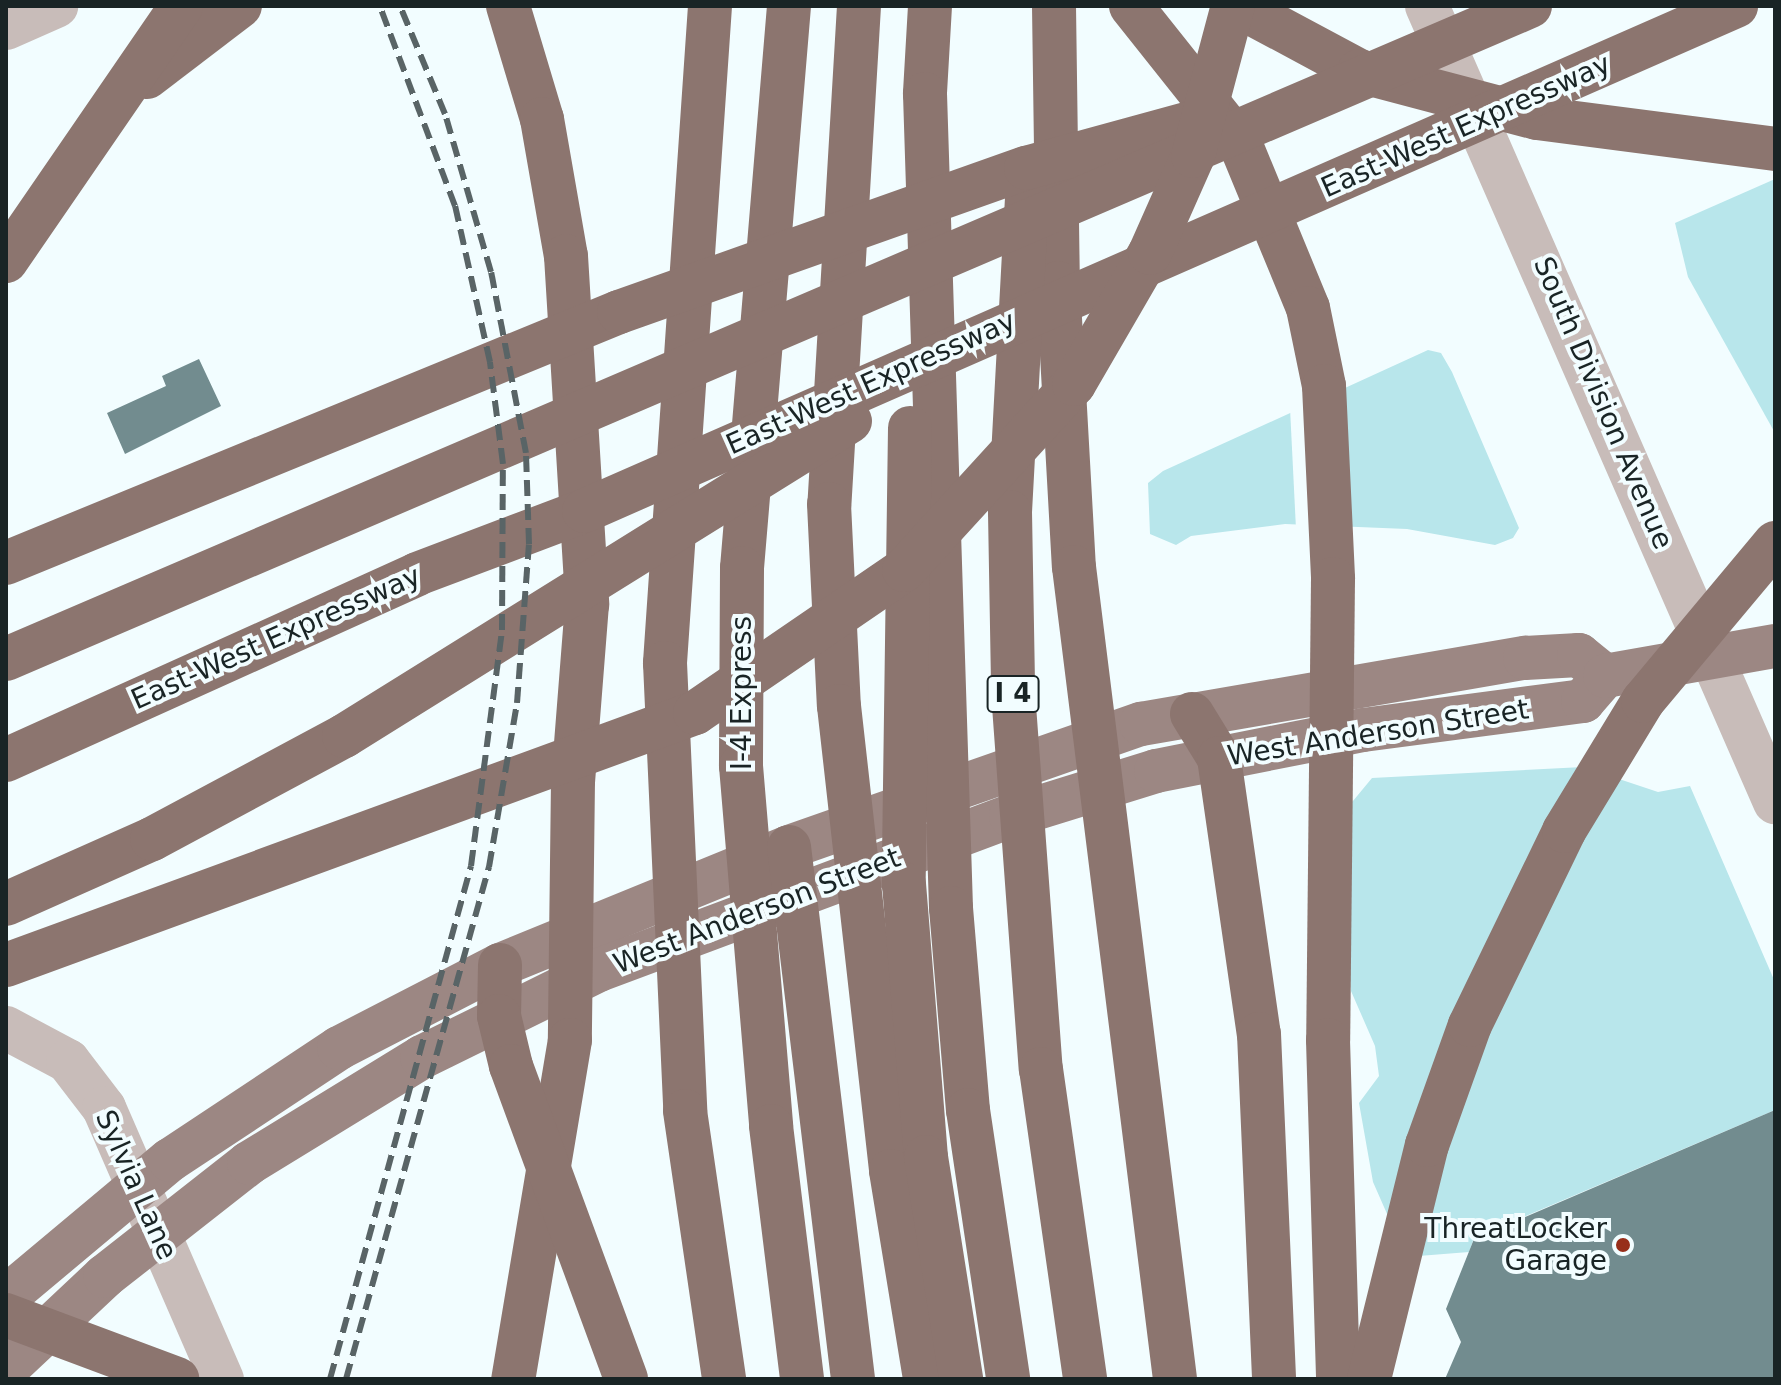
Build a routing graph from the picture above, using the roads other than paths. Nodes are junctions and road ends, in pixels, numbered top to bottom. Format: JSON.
{"nodes":[{"id":1,"x":181,"y":6,"type":"edge"},
{"id":2,"x":240,"y":6,"type":"edge"},
{"id":3,"x":508,"y":6,"type":"edge"},
{"id":4,"x":710,"y":6,"type":"edge"},
{"id":5,"x":789,"y":6,"type":"edge"},
{"id":6,"x":859,"y":6,"type":"edge"},
{"id":7,"x":930,"y":6,"type":"edge"},
{"id":8,"x":1039,"y":6,"type":"edge"},
{"id":9,"x":1054,"y":6,"type":"edge"},
{"id":10,"x":1131,"y":6,"type":"edge"},
{"id":11,"x":1235,"y":6,"type":"edge"},
{"id":12,"x":1427,"y":6,"type":"edge"},
{"id":13,"x":1530,"y":6,"type":"edge"},
{"id":14,"x":1736,"y":6,"type":"edge"},
{"id":15,"x":1362,"y":77,"type":"junction"},
{"id":16,"x":925,"y":94,"type":"junction"},
{"id":17,"x":120,"y":98,"type":"junction"},
{"id":18,"x":1775,"y":149,"type":"edge"},
{"id":19,"x":6,"y":261,"type":"edge"},
{"id":20,"x":977,"y":334,"type":"junction"},
{"id":21,"x":1775,"y":543,"type":"edge"},
{"id":22,"x":6,"y":563,"type":"edge"},
{"id":23,"x":1775,"y":646,"type":"edge"},
{"id":24,"x":1711,"y":656,"type":"junction"},
{"id":25,"x":6,"y":659,"type":"edge"},
{"id":26,"x":1605,"y":676,"type":"junction"},
{"id":27,"x":1192,"y":714,"type":"junction"},
{"id":28,"x":1219,"y":758,"type":"junction"},
{"id":29,"x":6,"y":760,"type":"edge"},
{"id":30,"x":1775,"y":802,"type":"edge"},
{"id":31,"x":789,"y":847,"type":"junction"},
{"id":32,"x":794,"y":897,"type":"junction"},
{"id":33,"x":6,"y":904,"type":"edge"},
{"id":34,"x":6,"y":965,"type":"edge"},
{"id":35,"x":500,"y":965,"type":"junction"},
{"id":36,"x":499,"y":1016,"type":"junction"},
{"id":37,"x":6,"y":1028,"type":"edge"},
{"id":38,"x":6,"y":1297,"type":"edge"},
{"id":39,"x":6,"y":1315,"type":"edge"},
{"id":40,"x":6,"y":1369,"type":"edge"},
{"id":41,"x":177,"y":1379,"type":"edge"},
{"id":42,"x":222,"y":1379,"type":"edge"},
{"id":43,"x":513,"y":1379,"type":"edge"},
{"id":44,"x":626,"y":1379,"type":"edge"},
{"id":45,"x":724,"y":1379,"type":"edge"},
{"id":46,"x":802,"y":1379,"type":"edge"},
{"id":47,"x":853,"y":1379,"type":"edge"},
{"id":48,"x":925,"y":1379,"type":"edge"},
{"id":49,"x":961,"y":1379,"type":"edge"},
{"id":50,"x":1008,"y":1379,"type":"edge"},
{"id":51,"x":1085,"y":1379,"type":"edge"},
{"id":52,"x":1175,"y":1379,"type":"edge"},
{"id":53,"x":1274,"y":1379,"type":"edge"},
{"id":54,"x":1338,"y":1379,"type":"edge"},
{"id":55,"x":1369,"y":1379,"type":"edge"}],
"edges":[{"from":1,"to":17,"type":"highway"},
{"from":2,"to":17,"type":"highway"},
{"from":3,"to":43,"type":"highway"},
{"from":4,"to":45,"type":"highway"},
{"from":5,"to":46,"type":"highway","name":"I-4 Express"},
{"from":6,"to":48,"type":"highway"},
{"from":7,"to":16,"type":"highway"},
{"from":8,"to":51,"type":"highway","number":"I 4"},
{"from":9,"to":52,"type":"highway"},
{"from":10,"to":54,"type":"highway"},
{"from":11,"to":18,"type":"highway"},
{"from":11,"to":34,"type":"highway"},
{"from":12,"to":24,"type":"street","name":"South Division Avenue"},
{"from":13,"to":15,"type":"highway"},
{"from":14,"to":20,"type":"highway","name":"East-West Expressway"},
{"from":15,"to":22,"type":"highway"},
{"from":15,"to":25,"type":"highway"},
{"from":16,"to":49,"type":"highway"},
{"from":16,"to":50,"type":"highway"},
{"from":17,"to":19,"type":"highway"},
{"from":20,"to":29,"type":"highway","name":"East-West Expressway"},
{"from":20,"to":33,"type":"highway"},
{"from":21,"to":55,"type":"highway"},
{"from":23,"to":24,"type":"main road"},
{"from":24,"to":26,"type":"main road"},
{"from":24,"to":30,"type":"street","name":"South Division Avenue"},
{"from":26,"to":27,"type":"main road","name":"West Anderson Street"},
{"from":26,"to":28,"type":"main road","name":"West Anderson Street"},
{"from":27,"to":28,"type":"highway"},
{"from":27,"to":31,"type":"main road","name":"West Anderson Street"},
{"from":28,"to":32,"type":"main road","name":"West Anderson Street"},
{"from":28,"to":53,"type":"highway"},
{"from":31,"to":32,"type":"highway"},
{"from":31,"to":35,"type":"main road","name":"West Anderson Street"},
{"from":32,"to":36,"type":"main road","name":"West Anderson Street"},
{"from":32,"to":47,"type":"highway"},
{"from":35,"to":36,"type":"highway"},
{"from":35,"to":38,"type":"main road","name":"West Anderson Street"},
{"from":36,"to":40,"type":"main road","name":"West Anderson Street"},
{"from":36,"to":44,"type":"highway"},
{"from":37,"to":42,"type":"street","name":"Sylvia Lane"},
{"from":39,"to":41,"type":"highway"}]}
